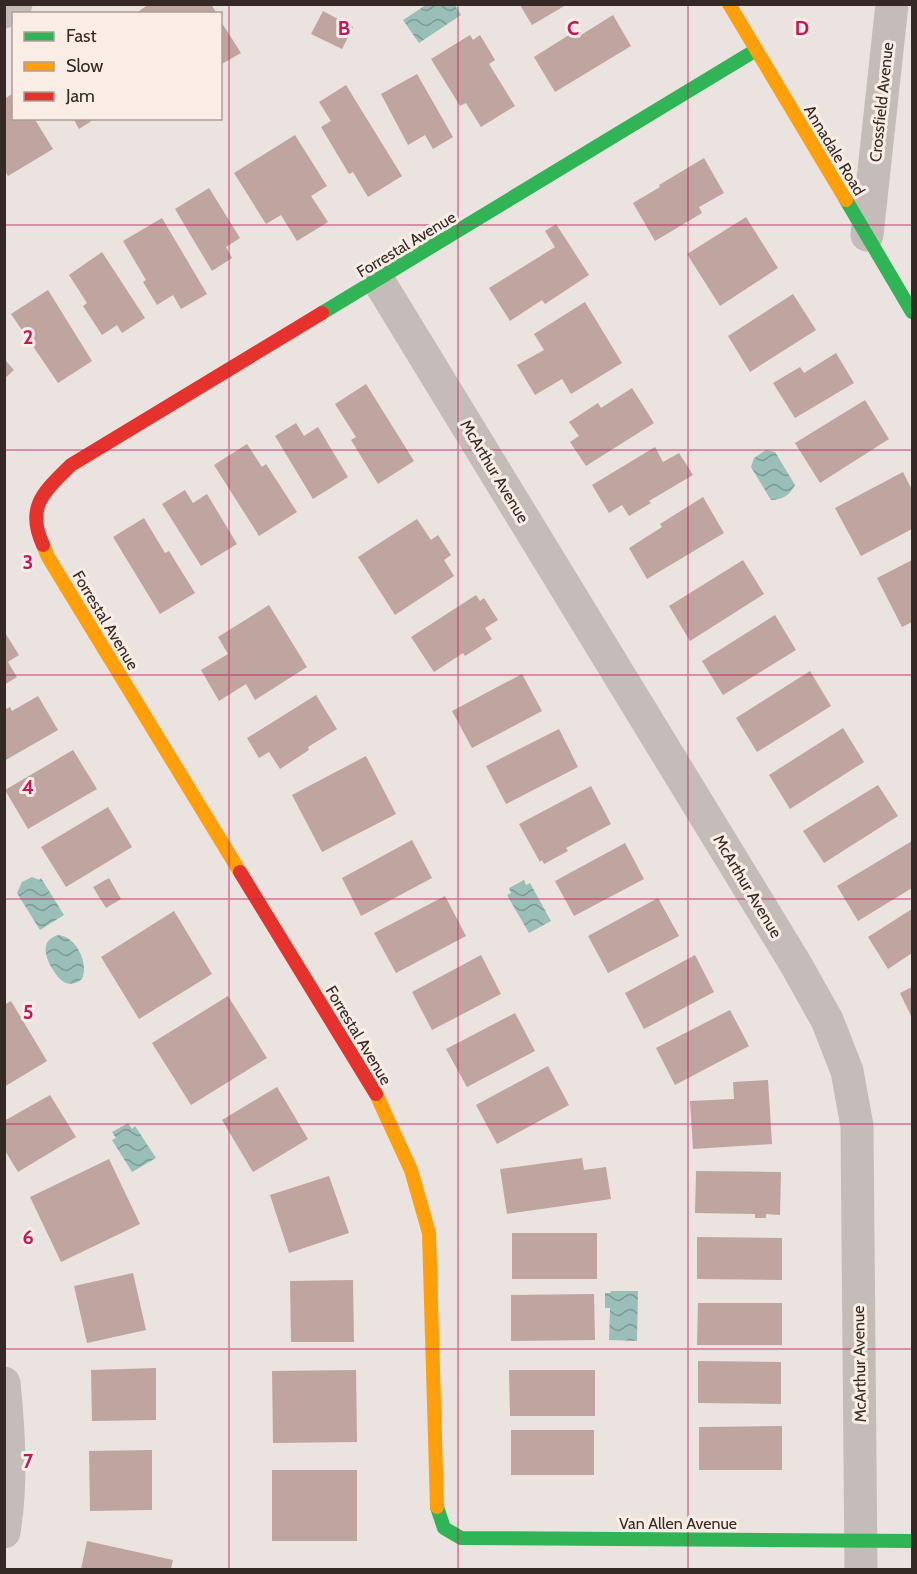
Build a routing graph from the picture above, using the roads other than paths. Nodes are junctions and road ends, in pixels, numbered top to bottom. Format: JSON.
{"nodes":[{"id":1,"x":16,"y":4,"type":"edge"},
{"id":2,"x":729,"y":4,"type":"edge"},
{"id":3,"x":892,"y":4,"type":"edge"},
{"id":4,"x":4,"y":12,"type":"edge"},
{"id":5,"x":756,"y":51,"type":"junction"},
{"id":6,"x":867,"y":235,"type":"junction"},
{"id":7,"x":378,"y":280,"type":"junction"},
{"id":8,"x":912,"y":312,"type":"edge"},
{"id":9,"x":4,"y":1383,"type":"edge"},
{"id":10,"x":445,"y":1531,"type":"joint"},
{"id":11,"x":4,"y":1532,"type":"edge"},
{"id":12,"x":912,"y":1540,"type":"edge"},
{"id":13,"x":861,"y":1555,"type":"edge"}],
"edges":[{"from":1,"to":4,"type":"street"},
{"from":2,"to":5,"type":"street","name":"Annadale Road"},
{"from":3,"to":6,"type":"street","name":"Crossfield Avenue"},
{"from":5,"to":6,"type":"street","name":"Annadale Road"},
{"from":5,"to":7,"type":"street","name":"Forrestal Avenue"},
{"from":6,"to":8,"type":"street","name":"Annadale Road"},
{"from":7,"to":10,"type":"street","name":"Forrestal Avenue"},
{"from":7,"to":13,"type":"street","name":"McArthur Avenue"},
{"from":9,"to":11,"type":"street"},
{"from":10,"to":13,"type":"street","name":"Van Allen Avenue"},
{"from":12,"to":13,"type":"street","name":"Van Allen Avenue"}]}
